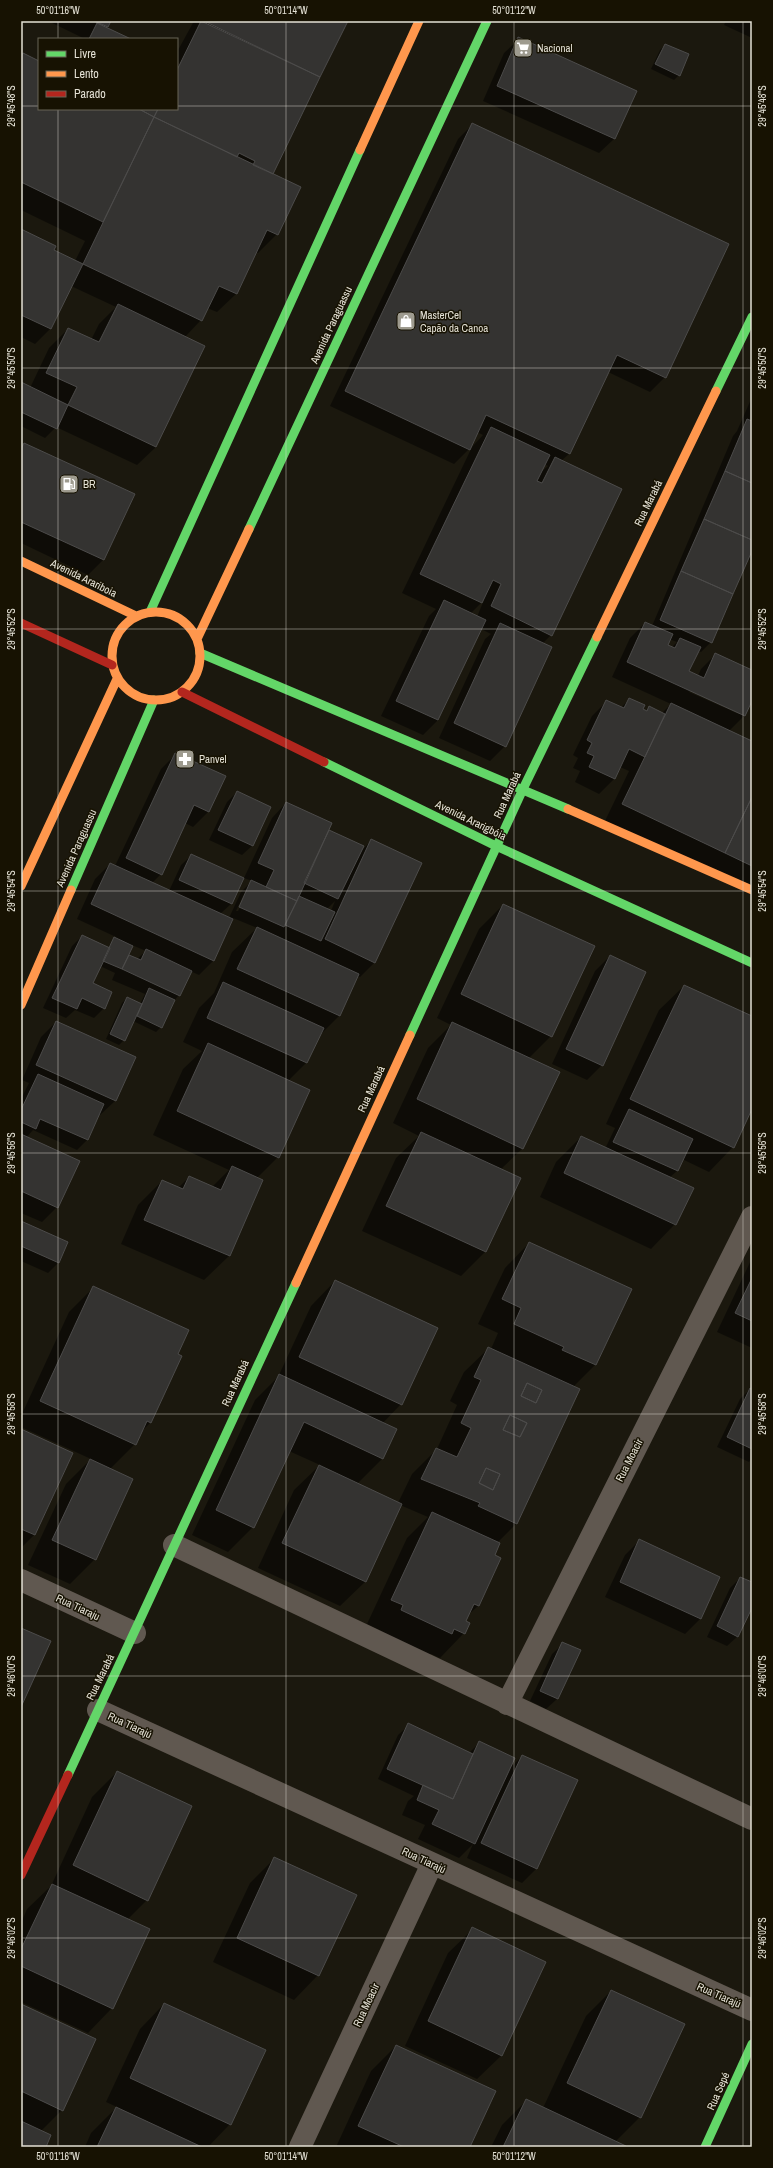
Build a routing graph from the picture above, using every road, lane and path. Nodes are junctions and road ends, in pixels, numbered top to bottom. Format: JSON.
{"nodes":[{"id":1,"x":419,"y":21,"type":"edge"},
{"id":2,"x":487,"y":21,"type":"edge"},
{"id":3,"x":752,"y":316,"type":"edge"},
{"id":4,"x":21,"y":561,"type":"edge"},
{"id":5,"x":150,"y":612,"type":"junction"},
{"id":6,"x":136,"y":616,"type":"junction"},
{"id":7,"x":21,"y":623,"type":"edge"},
{"id":8,"x":197,"y":639,"type":"junction"},
{"id":9,"x":200,"y":653,"type":"junction"},
{"id":10,"x":112,"y":665,"type":"junction"},
{"id":11,"x":117,"y":678,"type":"junction"},
{"id":12,"x":182,"y":692,"type":"junction"},
{"id":13,"x":154,"y":700,"type":"junction"},
{"id":14,"x":523,"y":789,"type":"junction"},
{"id":15,"x":496,"y":846,"type":"junction"},
{"id":16,"x":21,"y":886,"type":"edge"},
{"id":17,"x":752,"y":890,"type":"edge"},
{"id":18,"x":752,"y":963,"type":"edge"},
{"id":19,"x":21,"y":1005,"type":"edge"},
{"id":20,"x":752,"y":1217,"type":"edge"},
{"id":21,"x":174,"y":1545,"type":"junction"},
{"id":22,"x":21,"y":1580,"type":"edge"},
{"id":23,"x":135,"y":1633,"type":"junction"},
{"id":24,"x":507,"y":1704,"type":"junction"},
{"id":25,"x":98,"y":1710,"type":"junction"},
{"id":26,"x":752,"y":1819,"type":"edge"},
{"id":27,"x":432,"y":1864,"type":"junction"},
{"id":28,"x":21,"y":1875,"type":"edge"},
{"id":29,"x":752,"y":2010,"type":"edge"},
{"id":30,"x":752,"y":2044,"type":"edge"},
{"id":31,"x":300,"y":2147,"type":"edge"},
{"id":32,"x":705,"y":2147,"type":"edge"}],
"edges":[{"from":1,"to":5,"type":"street"},
{"from":2,"to":8,"type":"street","name":"Avenida Paraguassu"},
{"from":3,"to":14,"type":"street","name":"Rua Marabá"},
{"from":4,"to":6,"type":"street","name":"Avenida Arariboia"},
{"from":5,"to":6,"type":"street"},
{"from":5,"to":8,"type":"street"},
{"from":6,"to":10,"type":"street"},
{"from":7,"to":10,"type":"street"},
{"from":8,"to":9,"type":"street"},
{"from":9,"to":12,"type":"street"},
{"from":9,"to":14,"type":"street"},
{"from":10,"to":11,"type":"street"},
{"from":11,"to":13,"type":"street"},
{"from":11,"to":16,"type":"street"},
{"from":12,"to":13,"type":"street"},
{"from":12,"to":15,"type":"street","name":"Avenida Ararigbóia"},
{"from":13,"to":19,"type":"street","name":"Avenida Paraguassu"},
{"from":14,"to":15,"type":"street","name":"Rua Marabá"},
{"from":14,"to":17,"type":"street"},
{"from":15,"to":18,"type":"street","name":"Avenida Ararigbóia"},
{"from":15,"to":21,"type":"street","name":"Rua Marabá"},
{"from":20,"to":24,"type":"street","name":"Rua Moacir"},
{"from":21,"to":23,"type":"street","name":"Rua Marabá"},
{"from":21,"to":24,"type":"street"},
{"from":22,"to":23,"type":"street","name":"Rua Tiaraju"},
{"from":23,"to":25,"type":"street","name":"Rua Marabá"},
{"from":24,"to":26,"type":"street"},
{"from":25,"to":27,"type":"street","name":"Rua Tiarajú"},
{"from":25,"to":28,"type":"street","name":"Rua Marabá"},
{"from":27,"to":29,"type":"street","name":"Rua Tiarajú"},
{"from":27,"to":31,"type":"street","name":"Rua Moacir"},
{"from":30,"to":32,"type":"street","name":"Rua Sepé"}]}
